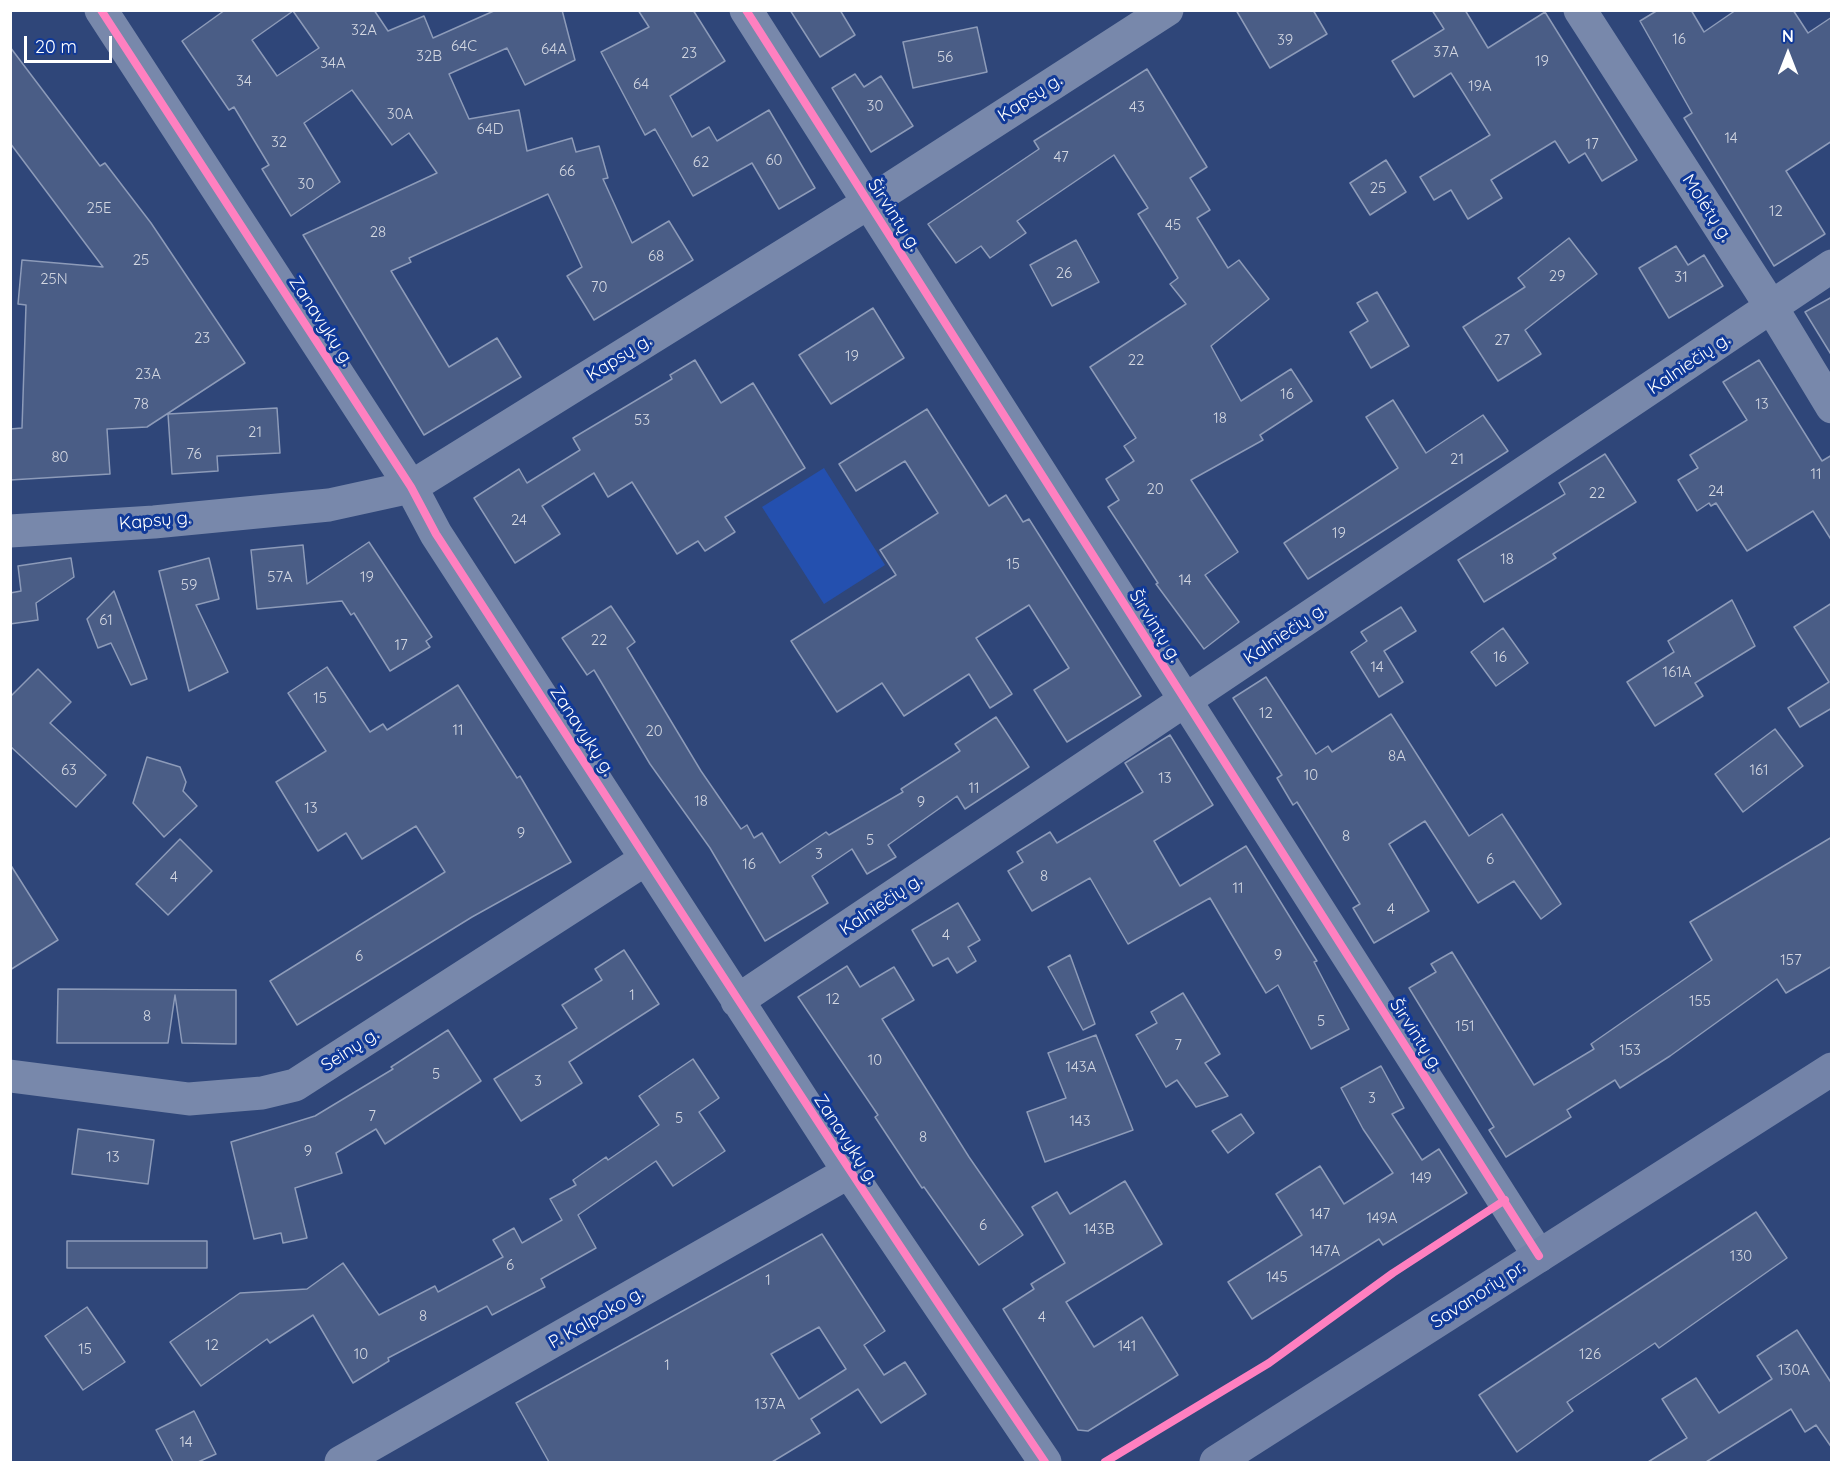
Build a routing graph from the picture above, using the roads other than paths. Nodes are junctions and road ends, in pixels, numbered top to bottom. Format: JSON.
{"nodes":[{"id":1,"x":101,"y":10,"type":"edge"},
{"id":2,"x":746,"y":10,"type":"edge"},
{"id":3,"x":1167,"y":10,"type":"edge"},
{"id":4,"x":1580,"y":10,"type":"edge"},
{"id":5,"x":868,"y":203,"type":"junction"},
{"id":6,"x":1832,"y":266,"type":"edge"},
{"id":7,"x":1772,"y":308,"type":"junction"},
{"id":8,"x":1832,"y":408,"type":"edge"},
{"id":9,"x":411,"y":487,"type":"junction"},
{"id":10,"x":10,"y":531,"type":"edge"},
{"id":11,"x":1185,"y":702,"type":"junction"},
{"id":12,"x":646,"y":859,"type":"junction"},
{"id":13,"x":737,"y":1001,"type":"junction"},
{"id":14,"x":1832,"y":1069,"type":"edge"},
{"id":15,"x":10,"y":1076,"type":"edge"},
{"id":16,"x":849,"y":1172,"type":"junction"},
{"id":17,"x":1539,"y":1256,"type":"junction"},
{"id":18,"x":341,"y":1462,"type":"edge"},
{"id":19,"x":1045,"y":1462,"type":"edge"},
{"id":20,"x":1216,"y":1462,"type":"edge"}],
"edges":[{"from":1,"to":9,"type":"street","name":"Zanavykų g."},
{"from":2,"to":5,"type":"street","name":"Širvintų g."},
{"from":3,"to":5,"type":"street","name":"Kapsų g."},
{"from":4,"to":7,"type":"street","name":"Molėtų g."},
{"from":5,"to":9,"type":"street","name":"Kapsų g."},
{"from":5,"to":11,"type":"street","name":"Širvintų g."},
{"from":6,"to":7,"type":"street","name":"Kalniečių g."},
{"from":7,"to":8,"type":"street","name":"Molėtų g."},
{"from":7,"to":11,"type":"street","name":"Kalniečių g."},
{"from":9,"to":10,"type":"street","name":"Kapsų g."},
{"from":9,"to":12,"type":"street","name":"Zanavykų g."},
{"from":11,"to":13,"type":"street","name":"Kalniečių g."},
{"from":11,"to":17,"type":"street","name":"Širvintų g."},
{"from":12,"to":13,"type":"street","name":"Zanavykų g."},
{"from":12,"to":15,"type":"street","name":"Seinų g."},
{"from":13,"to":16,"type":"street","name":"Zanavykų g."},
{"from":14,"to":17,"type":"main road","name":"Savanorių pr."},
{"from":16,"to":18,"type":"street","name":"P. Kalpoko g."},
{"from":16,"to":19,"type":"street","name":"Zanavykų g."},
{"from":17,"to":20,"type":"main road","name":"Savanorių pr."}]}
